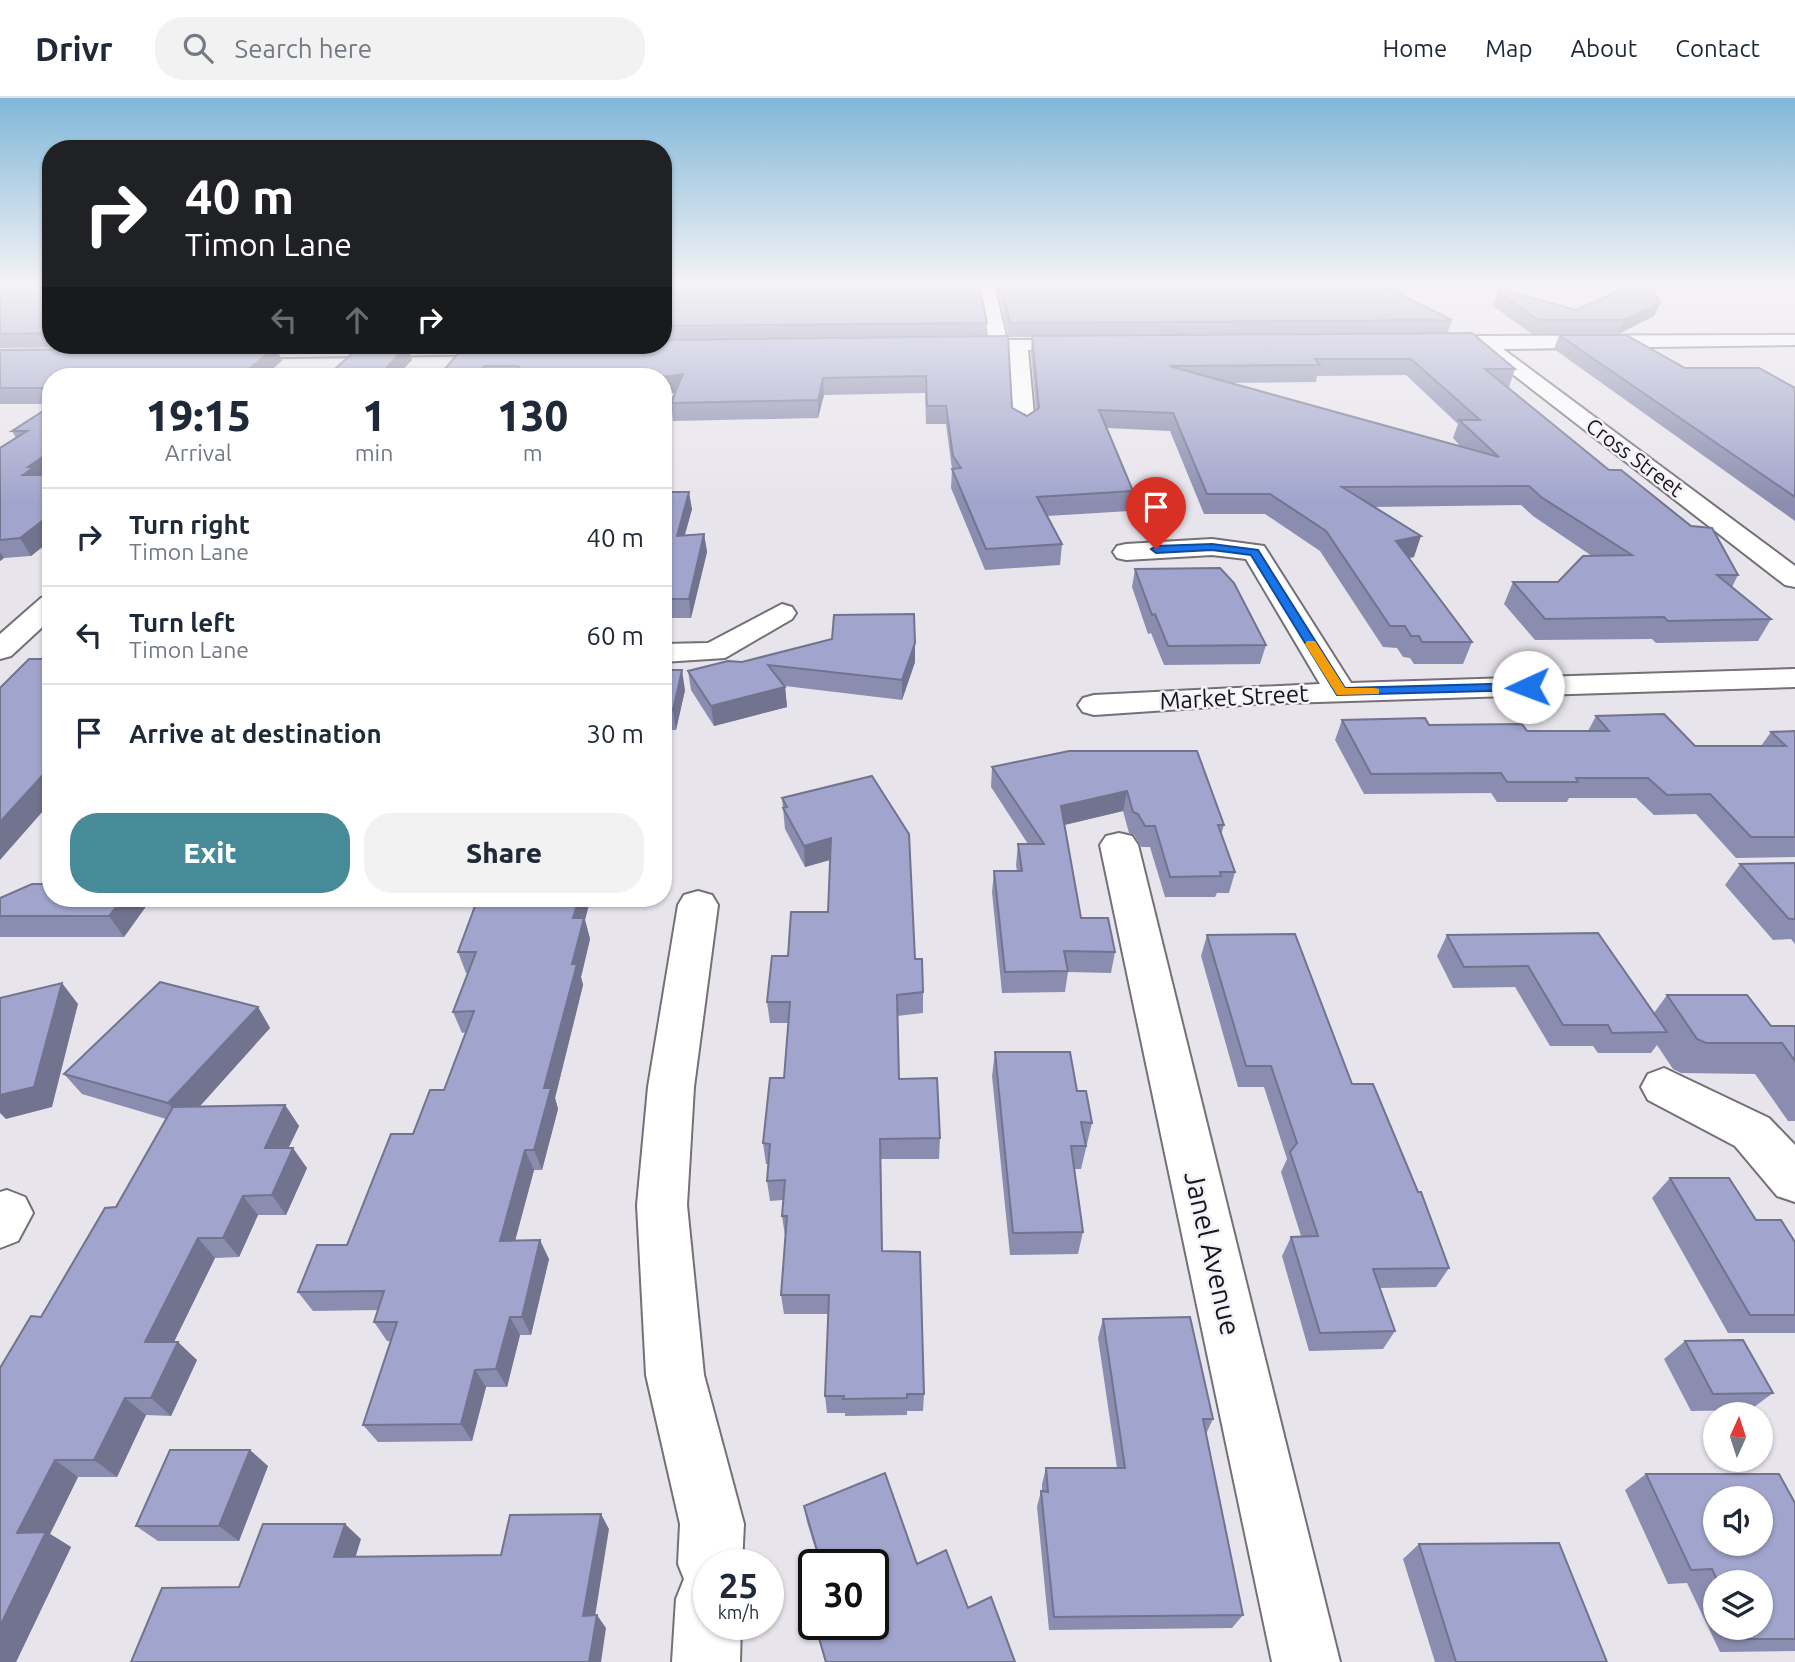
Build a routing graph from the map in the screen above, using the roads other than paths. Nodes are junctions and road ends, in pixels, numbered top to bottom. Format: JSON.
{"nodes":[{"id":1,"x":323,"y":357,"type":"edge"},
{"id":2,"x":1011,"y":357,"type":"edge"},
{"id":3,"x":1505,"y":357,"type":"edge"},
{"id":4,"x":311,"y":368,"type":"dead end"},
{"id":5,"x":1024,"y":426,"type":"edge"},
{"id":6,"x":1126,"y":552,"type":"dead end"},
{"id":7,"x":1795,"y":579,"type":"edge"},
{"id":8,"x":42,"y":612,"type":"edge"},
{"id":9,"x":782,"y":613,"type":"dead end"},
{"id":10,"x":42,"y":643,"type":"edge"},
{"id":11,"x":4,"y":647,"type":"edge"},
{"id":12,"x":672,"y":653,"type":"edge"},
{"id":13,"x":1795,"y":678,"type":"edge"},
{"id":14,"x":1341,"y":692,"type":"junction"},
{"id":15,"x":1094,"y":705,"type":"dead end"},
{"id":16,"x":1119,"y":845,"type":"dead end"},
{"id":17,"x":698,"y":905,"type":"dead end"},
{"id":18,"x":1664,"y":1087,"type":"dead end"},
{"id":19,"x":1795,"y":1180,"type":"edge"},
{"id":20,"x":711,"y":1549,"type":"edge"},
{"id":21,"x":707,"y":1640,"type":"edge"},
{"id":22,"x":706,"y":1662,"type":"edge"},
{"id":23,"x":1306,"y":1662,"type":"edge"}],
"edges":[{"from":1,"to":4,"type":"street"},
{"from":2,"to":5,"type":"street"},
{"from":3,"to":7,"type":"street","name":"Cross Street"},
{"from":6,"to":14,"type":"street"},
{"from":8,"to":11,"type":"street"},
{"from":9,"to":12,"type":"street"},
{"from":10,"to":11,"type":"street"},
{"from":13,"to":14,"type":"street","name":"Market Street"},
{"from":14,"to":15,"type":"street","name":"Market Street"},
{"from":16,"to":23,"type":"street","name":"Janel Avenue"},
{"from":17,"to":20,"type":"street"},
{"from":18,"to":19,"type":"street"},
{"from":21,"to":22,"type":"street"}]}
